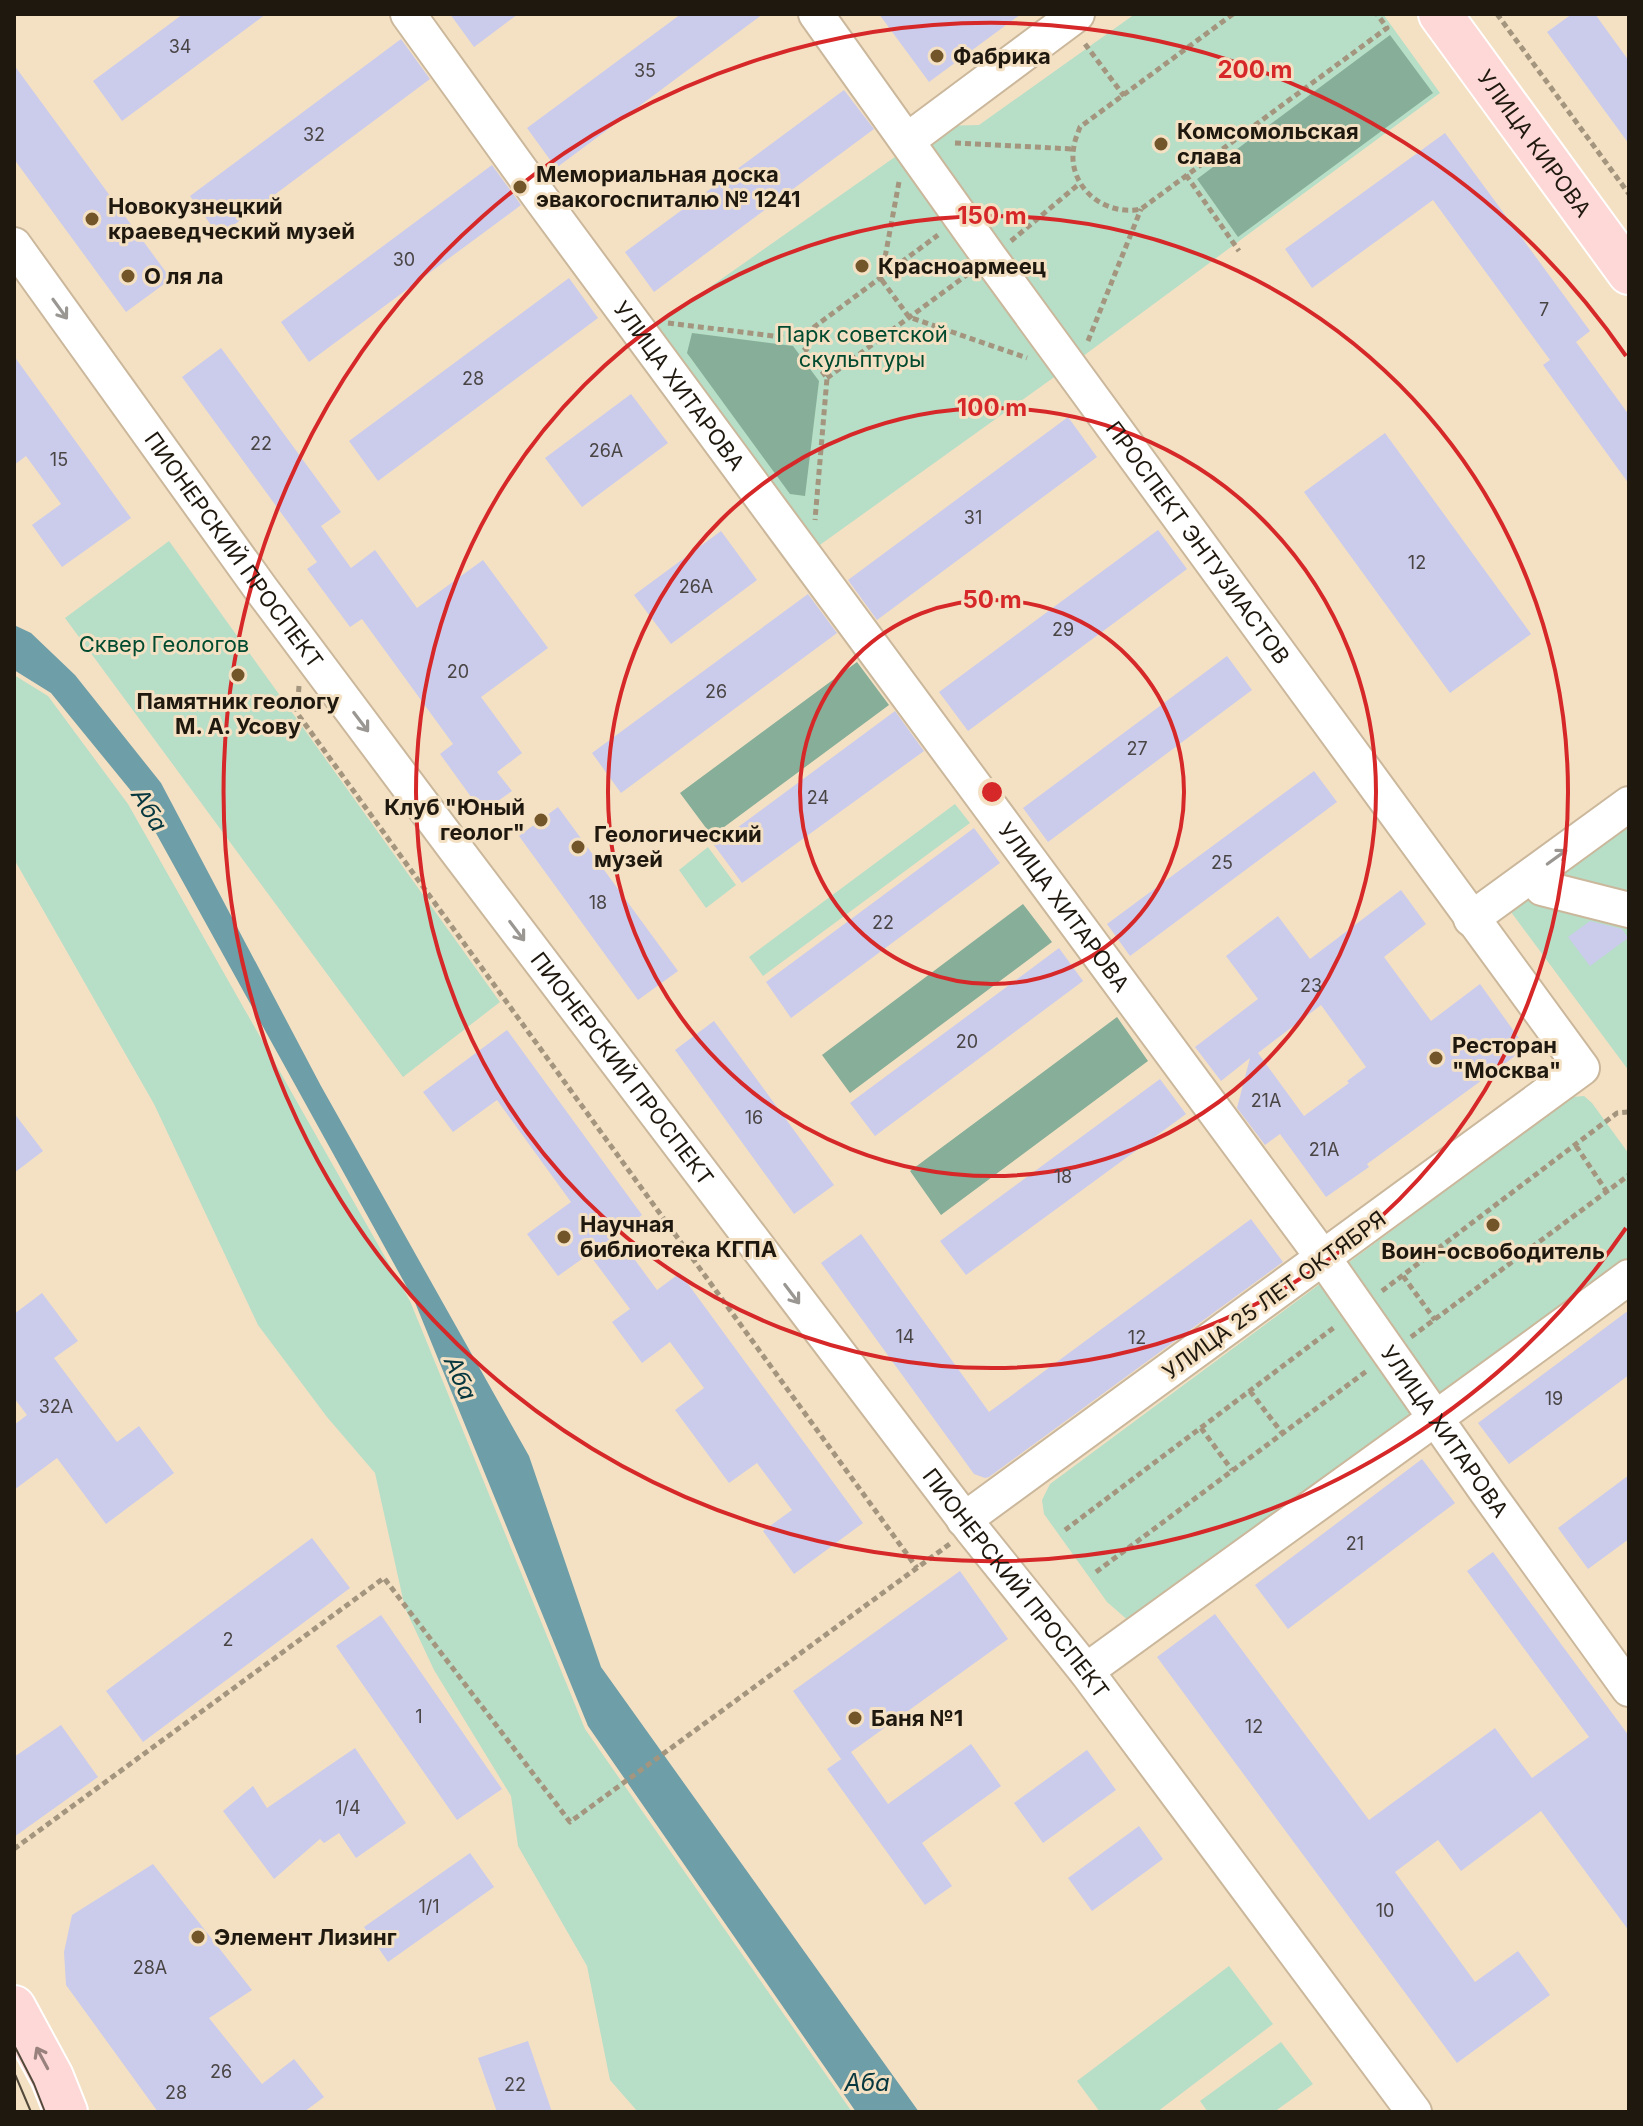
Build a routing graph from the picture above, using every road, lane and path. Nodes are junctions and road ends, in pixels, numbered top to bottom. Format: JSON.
{"nodes":[{"id":1,"x":408,"y":14,"type":"edge"},
{"id":2,"x":816,"y":14,"type":"edge"},
{"id":3,"x":1233,"y":14,"type":"edge"},
{"id":4,"x":1377,"y":14,"type":"edge"},
{"id":5,"x":1440,"y":14,"type":"edge"},
{"id":6,"x":1497,"y":14,"type":"edge"},
{"id":7,"x":1072,"y":18,"type":"edge"},
{"id":8,"x":1124,"y":96,"type":"junction"},
{"id":9,"x":908,"y":140,"type":"junction"},
{"id":10,"x":1073,"y":149,"type":"junction"},
{"id":11,"x":1186,"y":175,"type":"junction"},
{"id":12,"x":1079,"y":184,"type":"junction"},
{"id":13,"x":1629,"y":194,"type":"edge"},
{"id":14,"x":1141,"y":209,"type":"junction"},
{"id":15,"x":961,"y":217,"type":"junction"},
{"id":16,"x":14,"y":245,"type":"edge"},
{"id":17,"x":1239,"y":251,"type":"dead end"},
{"id":18,"x":990,"y":258,"type":"junction"},
{"id":19,"x":1629,"y":273,"type":"edge"},
{"id":20,"x":881,"y":279,"type":"junction"},
{"id":21,"x":909,"y":317,"type":"junction"},
{"id":22,"x":629,"y":318,"type":"junction"},
{"id":23,"x":798,"y":339,"type":"junction"},
{"id":24,"x":1075,"y":374,"type":"junction"},
{"id":25,"x":827,"y":378,"type":"junction"},
{"id":26,"x":811,"y":565,"type":"junction"},
{"id":27,"x":300,"y":679,"type":"dead end"},
{"id":28,"x":1629,"y":804,"type":"edge"},
{"id":29,"x":1542,"y":888,"type":"dead end"},
{"id":30,"x":1629,"y":910,"type":"edge"},
{"id":31,"x":1471,"y":919,"type":"junction"},
{"id":32,"x":1582,"y":1068,"type":"joint"},
{"id":33,"x":1629,"y":1112,"type":"edge"},
{"id":34,"x":1617,"y":1113,"type":"dead end"},
{"id":35,"x":1575,"y":1146,"type":"dead end"},
{"id":36,"x":1629,"y":1175,"type":"edge"},
{"id":37,"x":1607,"y":1192,"type":"junction"},
{"id":38,"x":1324,"y":1259,"type":"junction"},
{"id":39,"x":1403,"y":1276,"type":"dead end"},
{"id":40,"x":1629,"y":1277,"type":"edge"},
{"id":41,"x":1435,"y":1320,"type":"junction"},
{"id":42,"x":1390,"y":1353,"type":"junction"},
{"id":43,"x":1250,"y":1391,"type":"dead end"},
{"id":44,"x":1436,"y":1419,"type":"junction"},
{"id":45,"x":1201,"y":1428,"type":"dead end"},
{"id":46,"x":1282,"y":1433,"type":"junction"},
{"id":47,"x":1232,"y":1470,"type":"junction"},
{"id":48,"x":967,"y":1524,"type":"junction"},
{"id":49,"x":917,"y":1568,"type":"junction"},
{"id":50,"x":1096,"y":1572,"type":"dead end"},
{"id":51,"x":1086,"y":1671,"type":"junction"},
{"id":52,"x":1629,"y":1689,"type":"edge"},
{"id":53,"x":14,"y":1849,"type":"edge"},
{"id":54,"x":14,"y":2007,"type":"edge"},
{"id":55,"x":66,"y":2112,"type":"edge"},
{"id":56,"x":1414,"y":2112,"type":"edge"}],
"edges":[{"from":1,"to":22,"type":"street","name":"УЛИЦА ХИТАРОВА"},
{"from":2,"to":9,"type":"street","name":"ПРОСПЕКТ ЭНТУЗИАСТОВ"},
{"from":3,"to":8,"type":"path"},
{"from":4,"to":11,"type":"path"},
{"from":5,"to":19,"type":"main road","name":"УЛИЦА КИРОВА"},
{"from":6,"to":13,"type":"path"},
{"from":7,"to":8,"type":"path"},
{"from":7,"to":9,"type":"street"},
{"from":8,"to":10,"type":"path"},
{"from":9,"to":10,"type":"path"},
{"from":9,"to":15,"type":"street","name":"ПРОСПЕКТ ЭНТУЗИАСТОВ"},
{"from":9,"to":20,"type":"path"},
{"from":10,"to":12,"type":"path"},
{"from":11,"to":14,"type":"path"},
{"from":11,"to":17,"type":"path"},
{"from":12,"to":14,"type":"path"},
{"from":12,"to":18,"type":"path"},
{"from":14,"to":24,"type":"path"},
{"from":15,"to":18,"type":"street","name":"ПРОСПЕКТ ЭНТУЗИАСТОВ"},
{"from":15,"to":20,"type":"path"},
{"from":16,"to":48,"type":"street","name":"ПИОНЕРСКИЙ ПРОСПЕКТ","one_way":true},
{"from":18,"to":21,"type":"path"},
{"from":18,"to":24,"type":"street","name":"ПРОСПЕКТ ЭНТУЗИАСТОВ"},
{"from":20,"to":21,"type":"path"},
{"from":20,"to":23,"type":"path"},
{"from":21,"to":24,"type":"path"},
{"from":21,"to":25,"type":"path"},
{"from":22,"to":23,"type":"path"},
{"from":22,"to":26,"type":"street","name":"УЛИЦА ХИТАРОВА"},
{"from":23,"to":25,"type":"path"},
{"from":24,"to":31,"type":"street","name":"ПРОСПЕКТ ЭНТУЗИАСТОВ"},
{"from":25,"to":26,"type":"path"},
{"from":26,"to":38,"type":"street","name":"УЛИЦА ХИТАРОВА"},
{"from":27,"to":49,"type":"path"},
{"from":31,"to":28,"type":"street","one_way":true},
{"from":29,"to":30,"type":"street"},
{"from":31,"to":32,"type":"street","name":"ПРОСПЕКТ ЭНТУЗИАСТОВ"},
{"from":32,"to":38,"type":"street","name":"УЛИЦА 25 ЛЕТ ОКТЯБРЯ"},
{"from":33,"to":34,"type":"path"},
{"from":35,"to":37,"type":"path"},
{"from":36,"to":37,"type":"path"},
{"from":37,"to":41,"type":"path"},
{"from":38,"to":42,"type":"street","name":"УЛИЦА ХИТАРОВА"},
{"from":38,"to":48,"type":"street","name":"УЛИЦА 25 ЛЕТ ОКТЯБРЯ"},
{"from":39,"to":41,"type":"path"},
{"from":40,"to":44,"type":"street"},
{"from":41,"to":42,"type":"path"},
{"from":42,"to":44,"type":"street","name":"УЛИЦА ХИТАРОВА"},
{"from":42,"to":46,"type":"path"},
{"from":43,"to":46,"type":"path"},
{"from":44,"to":51,"type":"street"},
{"from":44,"to":52,"type":"street","name":"УЛИЦА ХИТАРОВА"},
{"from":45,"to":47,"type":"path"},
{"from":46,"to":47,"type":"path"},
{"from":47,"to":50,"type":"path"},
{"from":48,"to":49,"type":"path"},
{"from":48,"to":51,"type":"street","name":"ПИОНЕРСКИЙ ПРОСПЕКТ"},
{"from":49,"to":53,"type":"path"},
{"from":51,"to":56,"type":"street","name":"ПИОНЕРСКИЙ ПРОСПЕКТ"},
{"from":55,"to":54,"type":"main road","one_way":true}]}
